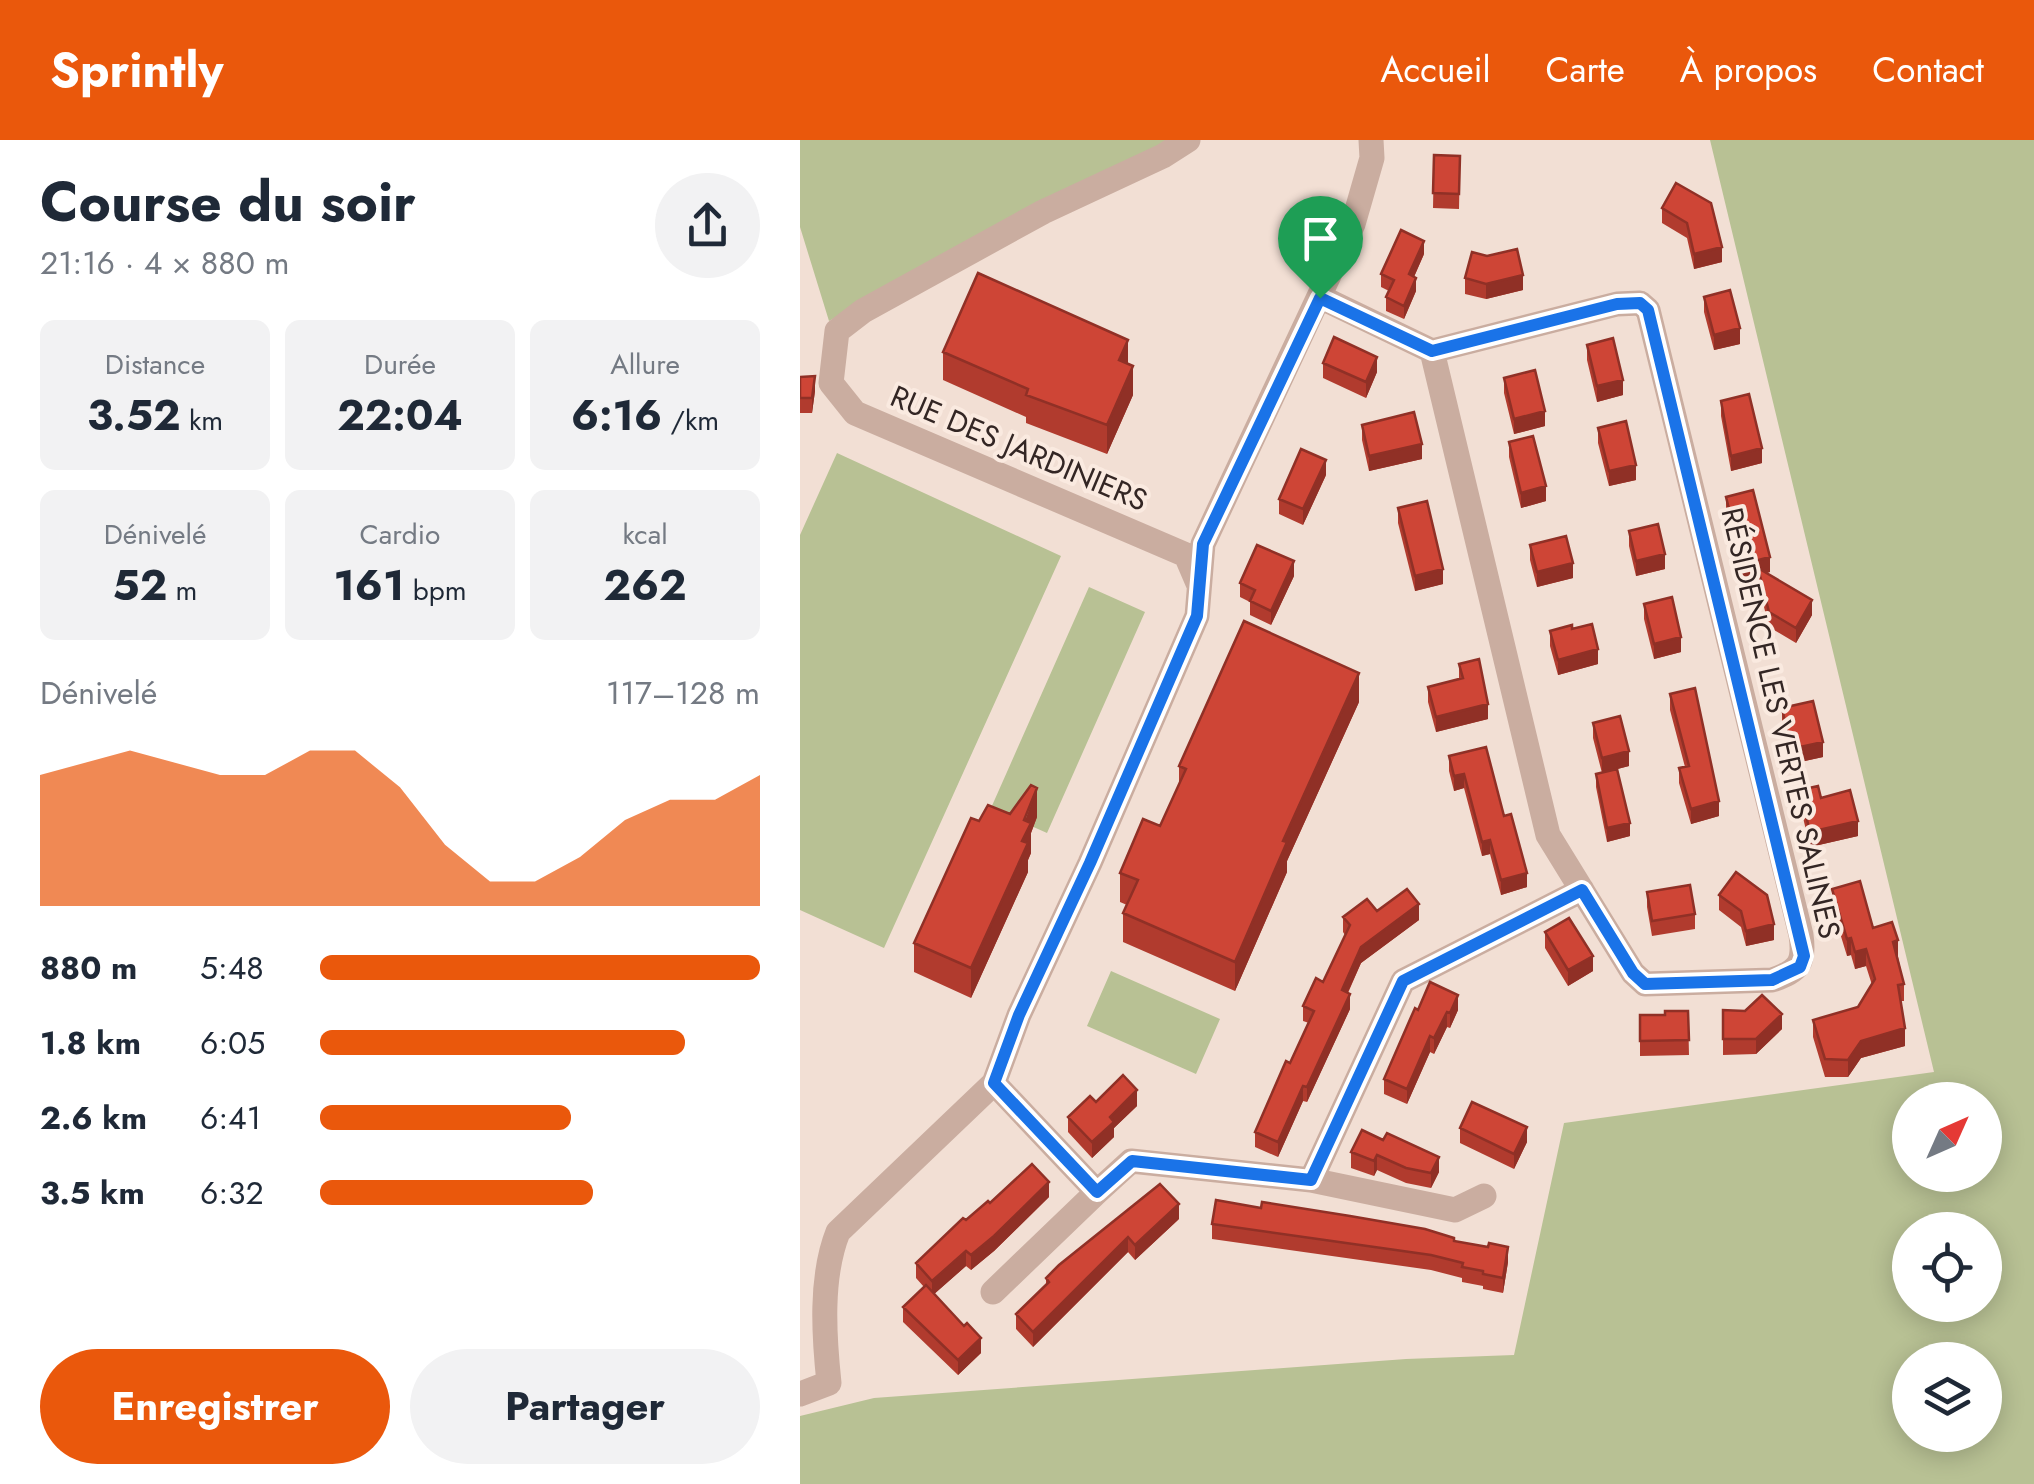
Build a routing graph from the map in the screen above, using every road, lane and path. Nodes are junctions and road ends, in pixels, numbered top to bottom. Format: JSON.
{"nodes":[{"id":1,"x":1188,"y":140,"type":"edge"},
{"id":2,"x":1372,"y":140,"type":"edge"},
{"id":3,"x":1320,"y":298,"type":"junction"},
{"id":4,"x":1432,"y":351,"type":"junction"},
{"id":5,"x":1201,"y":592,"type":"junction"},
{"id":6,"x":1582,"y":890,"type":"junction"},
{"id":7,"x":994,"y":1083,"type":"junction"},
{"id":8,"x":1311,"y":1180,"type":"junction"},
{"id":9,"x":1097,"y":1192,"type":"junction"},
{"id":10,"x":1484,"y":1196,"type":"dead end"},
{"id":11,"x":994,"y":1292,"type":"dead end"},
{"id":12,"x":800,"y":1394,"type":"edge"}],
"edges":[{"from":1,"to":5,"type":"street","name":"RUE DES JARDINIERS"},
{"from":2,"to":3,"type":"street"},
{"from":3,"to":4,"type":"street"},
{"from":3,"to":5,"type":"street"},
{"from":4,"to":6,"type":"street","name":"RÉSIDENCE LES VERTES SALINES"},
{"from":4,"to":6,"type":"street","name":"RÉSIDENCE LES VERTES SALINES"},
{"from":5,"to":7,"type":"street"},
{"from":6,"to":8,"type":"street"},
{"from":7,"to":9,"type":"street"},
{"from":7,"to":12,"type":"street"},
{"from":8,"to":9,"type":"street"},
{"from":8,"to":10,"type":"street"},
{"from":9,"to":11,"type":"street"}]}
